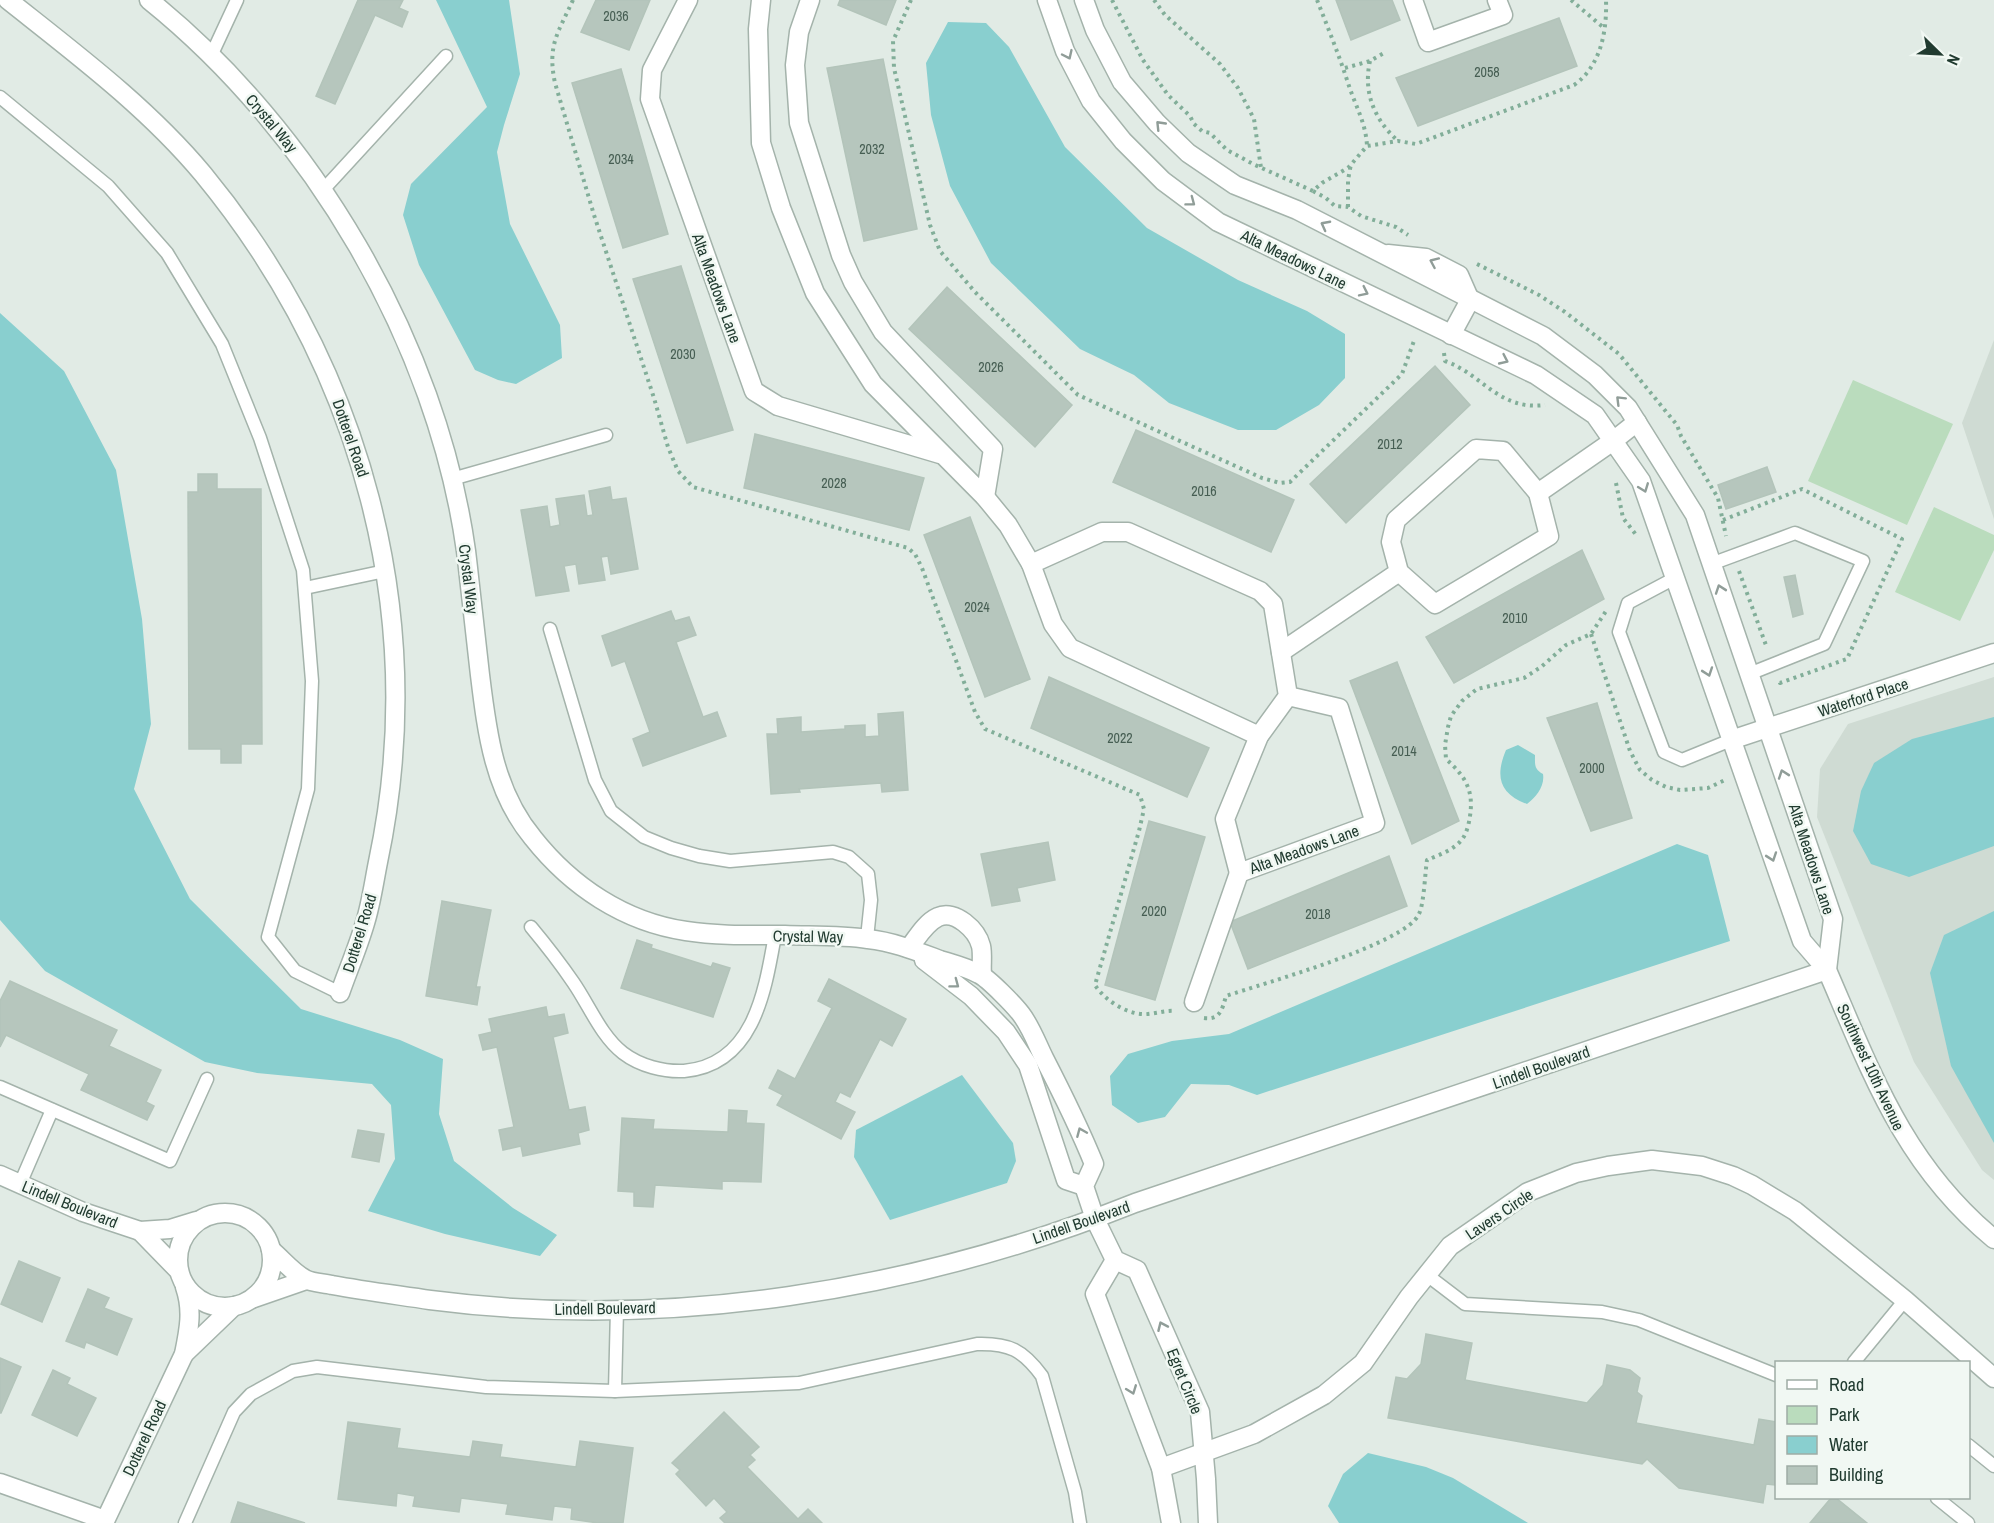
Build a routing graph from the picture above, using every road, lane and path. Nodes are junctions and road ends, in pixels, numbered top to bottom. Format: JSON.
{"nodes":[{"id":1,"x":8,"y":0,"type":"edge"},
{"id":2,"x":149,"y":0,"type":"edge"},
{"id":3,"x":237,"y":0,"type":"edge"},
{"id":4,"x":688,"y":0,"type":"edge"},
{"id":5,"x":761,"y":0,"type":"edge"},
{"id":6,"x":810,"y":0,"type":"edge"},
{"id":7,"x":911,"y":0,"type":"edge"},
{"id":8,"x":1047,"y":0,"type":"edge"},
{"id":9,"x":1084,"y":0,"type":"edge"},
{"id":10,"x":1112,"y":0,"type":"edge"},
{"id":11,"x":1154,"y":0,"type":"edge"},
{"id":12,"x":1317,"y":0,"type":"edge"},
{"id":13,"x":1413,"y":0,"type":"edge"},
{"id":14,"x":1497,"y":0,"type":"edge"},
{"id":15,"x":1571,"y":0,"type":"edge"},
{"id":16,"x":1606,"y":0,"type":"edge"},
{"id":17,"x":1604,"y":28,"type":"junction"},
{"id":18,"x":1384,"y":53,"type":"dead end"},
{"id":19,"x":211,"y":56,"type":"junction"},
{"id":20,"x":446,"y":56,"type":"dead end"},
{"id":21,"x":1370,"y":61,"type":"junction"},
{"id":22,"x":1345,"y":68,"type":"junction"},
{"id":23,"x":0,"y":97,"type":"edge"},
{"id":24,"x":1398,"y":141,"type":"junction"},
{"id":25,"x":1367,"y":146,"type":"junction"},
{"id":26,"x":1352,"y":164,"type":"junction"},
{"id":27,"x":1261,"y":168,"type":"junction"},
{"id":28,"x":323,"y":190,"type":"junction"},
{"id":29,"x":1348,"y":207,"type":"dead end"},
{"id":30,"x":1470,"y":300,"type":"junction"},
{"id":31,"x":1451,"y":335,"type":"junction"},
{"id":32,"x":1416,"y":336,"type":"dead end"},
{"id":33,"x":1637,"y":422,"type":"junction"},
{"id":34,"x":606,"y":435,"type":"dead end"},
{"id":35,"x":1613,"y":441,"type":"junction"},
{"id":36,"x":942,"y":454,"type":"junction"},
{"id":37,"x":452,"y":479,"type":"junction"},
{"id":38,"x":1539,"y":493,"type":"junction"},
{"id":39,"x":985,"y":497,"type":"junction"},
{"id":40,"x":1723,"y":520,"type":"dead end"},
{"id":41,"x":1031,"y":564,"type":"junction"},
{"id":42,"x":1711,"y":564,"type":"junction"},
{"id":43,"x":385,"y":570,"type":"junction"},
{"id":44,"x":1399,"y":572,"type":"junction"},
{"id":45,"x":1675,"y":578,"type":"junction"},
{"id":46,"x":305,"y":588,"type":"junction"},
{"id":47,"x":550,"y":629,"type":"dead end"},
{"id":48,"x":1761,"y":632,"type":"dead end"},
{"id":49,"x":1281,"y":652,"type":"junction"},
{"id":50,"x":1994,"y":653,"type":"edge"},
{"id":51,"x":1773,"y":665,"type":"junction"},
{"id":52,"x":1749,"y":674,"type":"junction"},
{"id":53,"x":1288,"y":696,"type":"junction"},
{"id":54,"x":1768,"y":728,"type":"junction"},
{"id":55,"x":1259,"y":736,"type":"junction"},
{"id":56,"x":1731,"y":740,"type":"junction"},
{"id":57,"x":1239,"y":873,"type":"junction"},
{"id":58,"x":531,"y":927,"type":"dead end"},
{"id":59,"x":775,"y":935,"type":"junction"},
{"id":60,"x":867,"y":938,"type":"junction"},
{"id":61,"x":909,"y":948,"type":"junction"},
{"id":62,"x":1827,"y":970,"type":"junction"},
{"id":63,"x":982,"y":975,"type":"junction"},
{"id":64,"x":339,"y":993,"type":"joint"},
{"id":65,"x":1194,"y":1002,"type":"dead end"},
{"id":66,"x":207,"y":1079,"type":"dead end"},
{"id":67,"x":0,"y":1087,"type":"edge"},
{"id":68,"x":52,"y":1110,"type":"junction"},
{"id":69,"x":0,"y":1175,"type":"edge"},
{"id":70,"x":20,"y":1184,"type":"junction"},
{"id":71,"x":1083,"y":1186,"type":"junction"},
{"id":72,"x":1095,"y":1219,"type":"junction"},
{"id":73,"x":198,"y":1221,"type":"junction"},
{"id":74,"x":140,"y":1231,"type":"junction"},
{"id":75,"x":1994,"y":1239,"type":"edge"},
{"id":76,"x":271,"y":1250,"type":"junction"},
{"id":77,"x":1115,"y":1260,"type":"junction"},
{"id":78,"x":1427,"y":1275,"type":"junction"},
{"id":79,"x":182,"y":1278,"type":"junction"},
{"id":80,"x":306,"y":1280,"type":"junction"},
{"id":81,"x":1905,"y":1300,"type":"junction"},
{"id":82,"x":243,"y":1303,"type":"junction"},
{"id":83,"x":617,"y":1309,"type":"junction"},
{"id":84,"x":184,"y":1354,"type":"junction"},
{"id":85,"x":1855,"y":1361,"type":"edge"},
{"id":86,"x":1775,"y":1376,"type":"edge"},
{"id":87,"x":1994,"y":1378,"type":"edge"},
{"id":88,"x":615,"y":1391,"type":"junction"},
{"id":89,"x":1970,"y":1447,"type":"edge"},
{"id":90,"x":1204,"y":1452,"type":"junction"},
{"id":91,"x":1994,"y":1466,"type":"edge"},
{"id":92,"x":1161,"y":1468,"type":"junction"},
{"id":93,"x":0,"y":1483,"type":"edge"},
{"id":94,"x":1939,"y":1499,"type":"edge"},
{"id":95,"x":104,"y":1522,"type":"edge"},
{"id":96,"x":184,"y":1523,"type":"edge"},
{"id":97,"x":1080,"y":1523,"type":"edge"},
{"id":98,"x":1171,"y":1523,"type":"edge"},
{"id":99,"x":1208,"y":1523,"type":"edge"},
{"id":100,"x":1968,"y":1523,"type":"edge"}],
"edges":[{"from":1,"to":43,"type":"street","name":"Dotterel Road"},
{"from":2,"to":19,"type":"street","name":"Crystal Way"},
{"from":3,"to":19,"type":"lane"},
{"from":4,"to":36,"type":"street","name":"Alta Meadows Lane"},
{"from":5,"to":36,"type":"street","name":"Alta Meadows Lane"},
{"from":6,"to":39,"type":"street"},
{"from":7,"to":32,"type":"path"},
{"from":8,"to":31,"type":"street","name":"Alta Meadows Lane","one_way":true},
{"from":30,"to":9,"type":"street","one_way":true},
{"from":10,"to":27,"type":"path"},
{"from":11,"to":27,"type":"path"},
{"from":12,"to":22,"type":"path"},
{"from":13,"to":14,"type":"street"},
{"from":15,"to":17,"type":"path"},
{"from":16,"to":17,"type":"path"},
{"from":17,"to":24,"type":"path"},
{"from":18,"to":21,"type":"path"},
{"from":19,"to":28,"type":"street","name":"Crystal Way"},
{"from":20,"to":28,"type":"lane"},
{"from":21,"to":22,"type":"path"},
{"from":21,"to":24,"type":"path"},
{"from":22,"to":25,"type":"path"},
{"from":23,"to":46,"type":"lane"},
{"from":24,"to":25,"type":"path"},
{"from":25,"to":26,"type":"path"},
{"from":26,"to":27,"type":"path"},
{"from":26,"to":29,"type":"path"},
{"from":28,"to":37,"type":"street","name":"Crystal Way"},
{"from":30,"to":31,"type":"street"},
{"from":33,"to":30,"type":"street","name":"Alta Meadows Lane","one_way":true},
{"from":31,"to":35,"type":"street","name":"Alta Meadows Lane","one_way":true},
{"from":33,"to":35,"type":"street"},
{"from":33,"to":42,"type":"street","name":"Alta Meadows Lane"},
{"from":34,"to":37,"type":"lane"},
{"from":35,"to":38,"type":"street"},
{"from":35,"to":45,"type":"street","name":"Alta Meadows Lane","one_way":true},
{"from":36,"to":39,"type":"street","name":"Alta Meadows Lane"},
{"from":37,"to":59,"type":"street","name":"Crystal Way"},
{"from":38,"to":44,"type":"street"},
{"from":38,"to":44,"type":"street"},
{"from":39,"to":41,"type":"street","name":"Alta Meadows Lane"},
{"from":40,"to":51,"type":"path"},
{"from":41,"to":49,"type":"street"},
{"from":41,"to":55,"type":"street","name":"Alta Meadows Lane"},
{"from":42,"to":51,"type":"lane"},
{"from":52,"to":42,"type":"street","name":"Alta Meadows Lane","one_way":true},
{"from":43,"to":46,"type":"lane"},
{"from":43,"to":64,"type":"street","name":"Dotterel Road"},
{"from":44,"to":49,"type":"street"},
{"from":45,"to":56,"type":"street","name":"Alta Meadows Lane","one_way":true},
{"from":45,"to":56,"type":"lane"},
{"from":46,"to":64,"type":"lane"},
{"from":47,"to":60,"type":"lane"},
{"from":48,"to":51,"type":"path"},
{"from":49,"to":53,"type":"street"},
{"from":50,"to":54,"type":"street","name":"Waterford Place"},
{"from":51,"to":52,"type":"lane"},
{"from":52,"to":54,"type":"street","name":"Alta Meadows Lane"},
{"from":53,"to":55,"type":"street","name":"Alta Meadows Lane"},
{"from":53,"to":57,"type":"street","name":"Alta Meadows Lane"},
{"from":54,"to":56,"type":"street","name":"Waterford Place"},
{"from":62,"to":54,"type":"street","name":"Alta Meadows Lane","one_way":true},
{"from":55,"to":57,"type":"street","name":"Alta Meadows Lane"},
{"from":56,"to":62,"type":"street","name":"Alta Meadows Lane","one_way":true},
{"from":57,"to":65,"type":"street","name":"Alta Meadows Lane"},
{"from":58,"to":59,"type":"lane"},
{"from":59,"to":60,"type":"street","name":"Crystal Way"},
{"from":60,"to":61,"type":"street","name":"Crystal Way"},
{"from":61,"to":63,"type":"street","name":"Crystal Way"},
{"from":61,"to":63,"type":"street"},
{"from":61,"to":71,"type":"street","name":"Crystal Way","one_way":true},
{"from":62,"to":72,"type":"street","name":"Lindell Boulevard"},
{"from":62,"to":75,"type":"street","name":"Southwest 10th Avenue"},
{"from":71,"to":63,"type":"street","name":"Crystal Way","one_way":true},
{"from":66,"to":68,"type":"lane"},
{"from":67,"to":68,"type":"lane"},
{"from":68,"to":70,"type":"lane"},
{"from":69,"to":70,"type":"street","name":"Lindell Boulevard"},
{"from":70,"to":74,"type":"street","name":"Lindell Boulevard"},
{"from":71,"to":72,"type":"street"},
{"from":72,"to":77,"type":"street"},
{"from":72,"to":83,"type":"street","name":"Lindell Boulevard"},
{"from":73,"to":74,"type":"street","name":"Lindell Boulevard"},
{"from":73,"to":76,"type":"street"},
{"from":73,"to":79,"type":"street"},
{"from":74,"to":79,"type":"street","name":"Lindell Boulevard"},
{"from":76,"to":80,"type":"street","name":"Lindell Boulevard"},
{"from":76,"to":82,"type":"street"},
{"from":90,"to":77,"type":"street","name":"Egret Circle","one_way":true},
{"from":77,"to":92,"type":"street","one_way":true},
{"from":78,"to":81,"type":"street","name":"Lavers Circle"},
{"from":78,"to":86,"type":"lane"},
{"from":78,"to":90,"type":"street","name":"Lavers Circle"},
{"from":79,"to":82,"type":"street"},
{"from":79,"to":84,"type":"street","name":"Dotterel Road"},
{"from":80,"to":82,"type":"street","name":"Lindell Boulevard"},
{"from":80,"to":83,"type":"street","name":"Lindell Boulevard"},
{"from":81,"to":85,"type":"lane"},
{"from":81,"to":87,"type":"street","name":"Lavers Circle"},
{"from":82,"to":84,"type":"street","name":"Dotterel Road"},
{"from":83,"to":88,"type":"lane"},
{"from":84,"to":95,"type":"street","name":"Dotterel Road"},
{"from":88,"to":96,"type":"lane"},
{"from":88,"to":97,"type":"lane"},
{"from":89,"to":91,"type":"lane"},
{"from":90,"to":92,"type":"street","name":"Lavers Circle"},
{"from":90,"to":99,"type":"street","name":"Egret Circle"},
{"from":92,"to":98,"type":"street"},
{"from":93,"to":95,"type":"street"},
{"from":94,"to":100,"type":"lane"}]}
